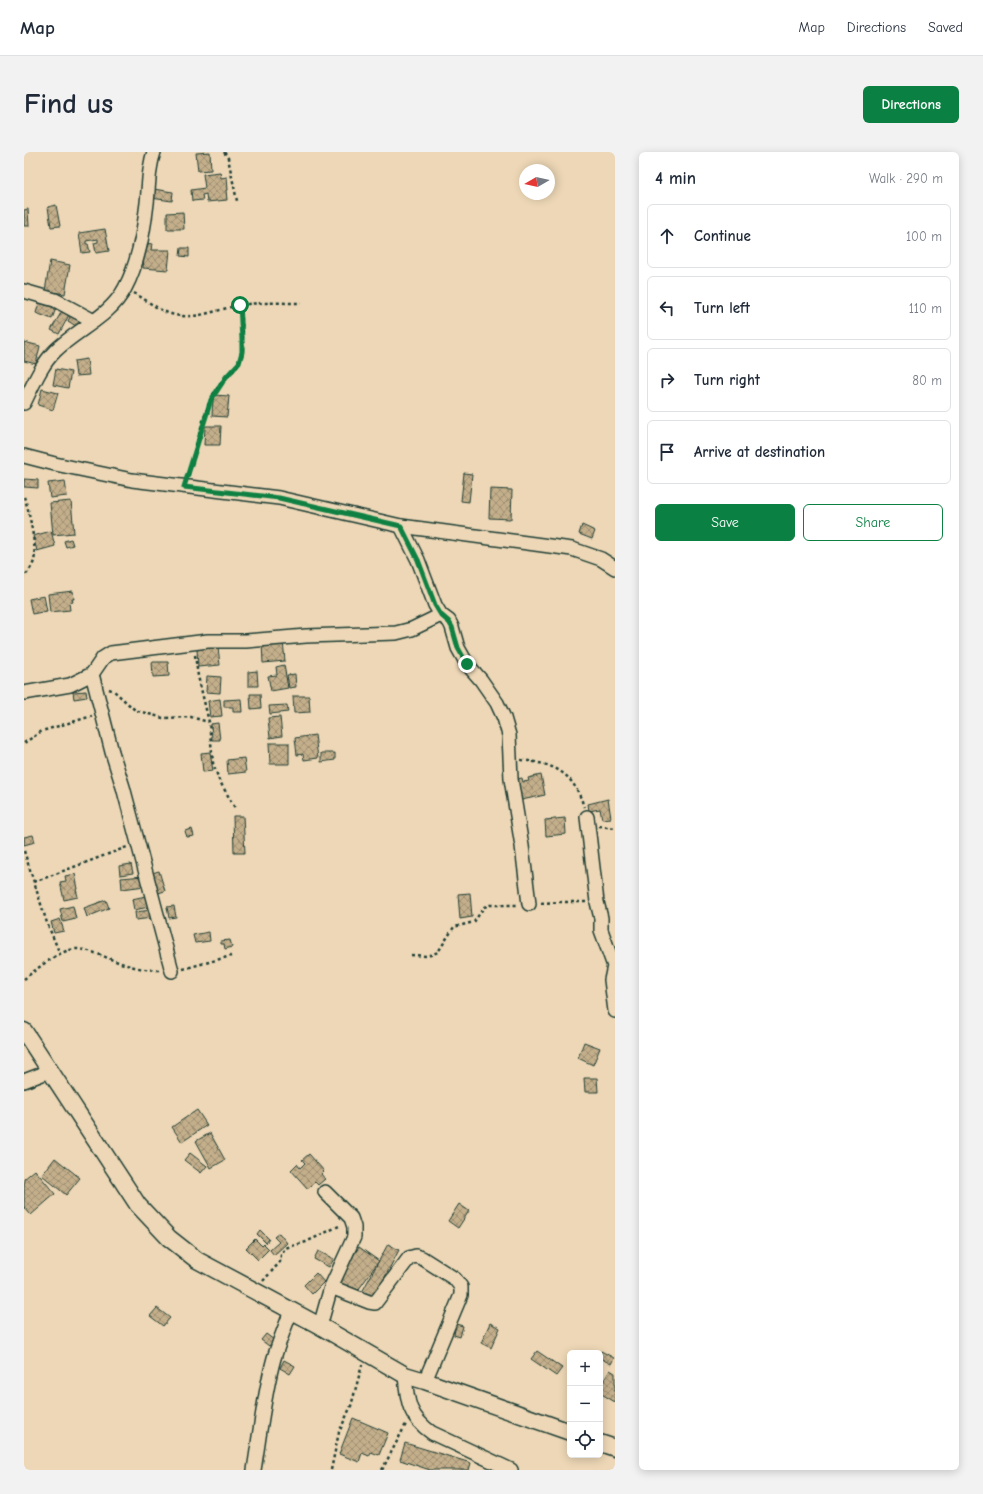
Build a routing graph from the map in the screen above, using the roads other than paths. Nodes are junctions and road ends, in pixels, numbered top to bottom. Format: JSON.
{"nodes":[{"id":1,"x":154,"y":152,"type":"edge"},
{"id":2,"x":24,"y":291,"type":"edge"},
{"id":3,"x":94,"y":321,"type":"junction"},
{"id":4,"x":24,"y":403,"type":"edge"},
{"id":5,"x":24,"y":456,"type":"edge"},
{"id":6,"x":401,"y":526,"type":"junction"},
{"id":7,"x":615,"y":568,"type":"edge"},
{"id":8,"x":441,"y":615,"type":"junction"},
{"id":9,"x":93,"y":680,"type":"junction"},
{"id":10,"x":24,"y":693,"type":"edge"},
{"id":11,"x":587,"y":818,"type":"road end"},
{"id":12,"x":529,"y":904,"type":"road end"},
{"id":13,"x":172,"y":970,"type":"road end"},
{"id":14,"x":615,"y":1011,"type":"edge"},
{"id":15,"x":24,"y":1031,"type":"edge"},
{"id":16,"x":50,"y":1071,"type":"junction"},
{"id":17,"x":24,"y":1081,"type":"edge"},
{"id":18,"x":326,"y":1192,"type":"dead end"},
{"id":19,"x":331,"y":1288,"type":"junction"},
{"id":20,"x":291,"y":1311,"type":"junction"},
{"id":21,"x":320,"y":1326,"type":"junction"},
{"id":22,"x":405,"y":1375,"type":"junction"},
{"id":23,"x":425,"y":1381,"type":"junction"},
{"id":24,"x":567,"y":1431,"type":"edge"},
{"id":25,"x":603,"y":1444,"type":"edge"},
{"id":26,"x":615,"y":1448,"type":"edge"},
{"id":27,"x":254,"y":1470,"type":"edge"},
{"id":28,"x":510,"y":1470,"type":"edge"}],
"edges":[{"from":1,"to":3,"type":"street"},
{"from":2,"to":3,"type":"street"},
{"from":3,"to":4,"type":"street"},
{"from":5,"to":6,"type":"street"},
{"from":6,"to":7,"type":"street"},
{"from":6,"to":8,"type":"street"},
{"from":8,"to":9,"type":"street"},
{"from":8,"to":12,"type":"street"},
{"from":9,"to":10,"type":"street"},
{"from":9,"to":13,"type":"street"},
{"from":11,"to":14,"type":"street"},
{"from":15,"to":16,"type":"main road"},
{"from":16,"to":17,"type":"street"},
{"from":16,"to":20,"type":"main road"},
{"from":18,"to":19,"type":"street"},
{"from":19,"to":21,"type":"street"},
{"from":19,"to":23,"type":"street"},
{"from":20,"to":21,"type":"main road"},
{"from":20,"to":27,"type":"street"},
{"from":21,"to":22,"type":"main road"},
{"from":22,"to":23,"type":"main road"},
{"from":22,"to":28,"type":"street"},
{"from":23,"to":24,"type":"main road"},
{"from":25,"to":26,"type":"main road"}]}
